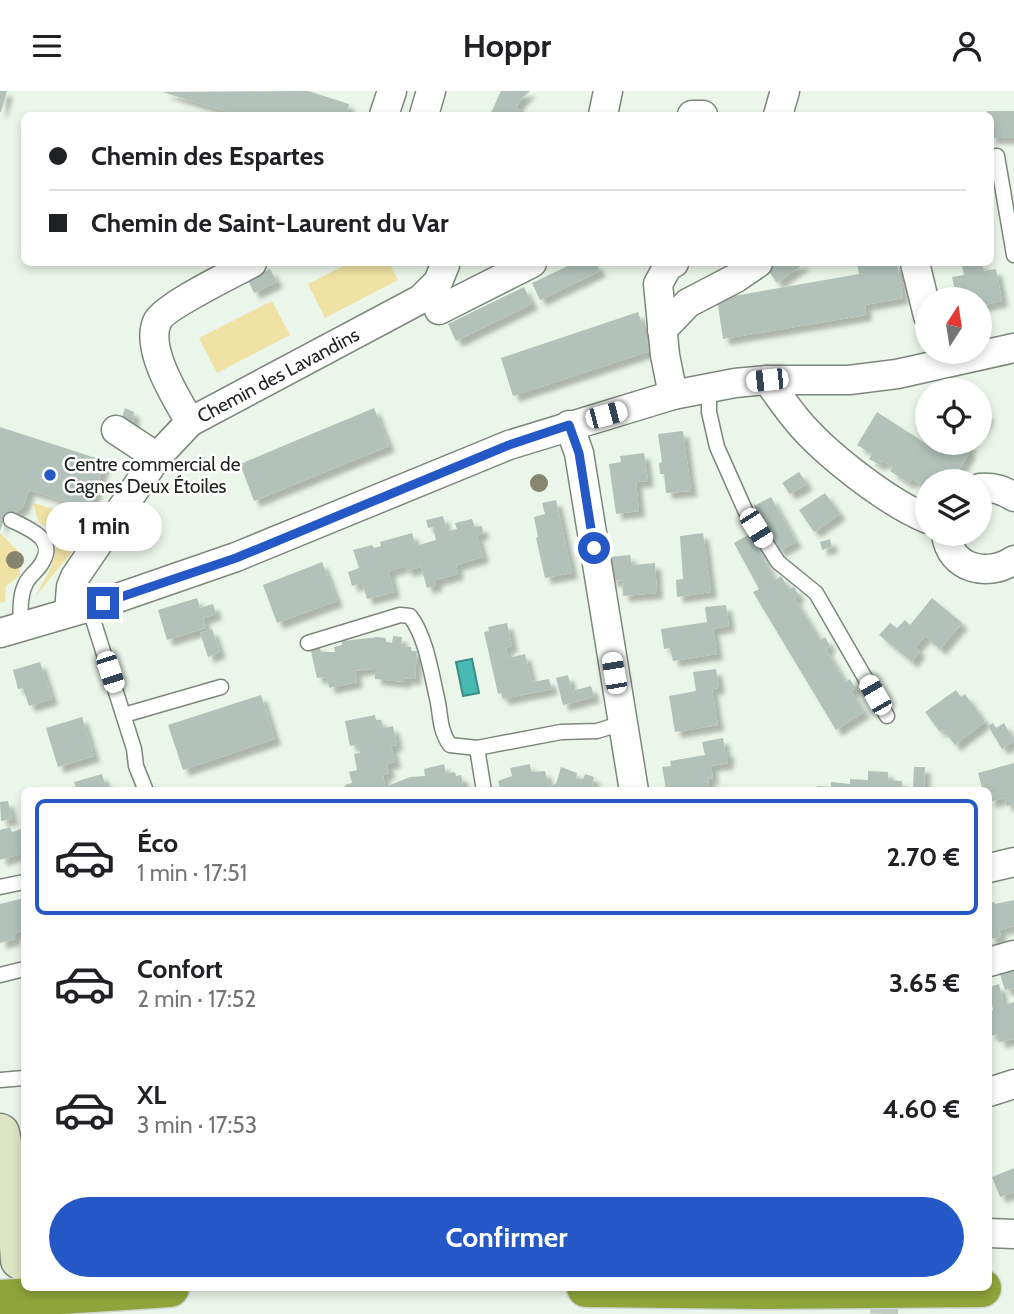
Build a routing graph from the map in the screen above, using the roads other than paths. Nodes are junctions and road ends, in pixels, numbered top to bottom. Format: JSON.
{"nodes":[{"id":1,"x":392,"y":91,"type":"edge"},
{"id":2,"x":431,"y":91,"type":"edge"},
{"id":3,"x":608,"y":91,"type":"edge"},
{"id":4,"x":785,"y":91,"type":"edge"},
{"id":5,"x":385,"y":112,"type":"edge"},
{"id":6,"x":425,"y":112,"type":"edge"},
{"id":7,"x":604,"y":112,"type":"edge"},
{"id":8,"x":779,"y":112,"type":"edge"},
{"id":9,"x":998,"y":156,"type":"dead end"},
{"id":10,"x":1014,"y":255,"type":"edge"},
{"id":11,"x":247,"y":266,"type":"edge"},
{"id":12,"x":449,"y":266,"type":"edge"},
{"id":13,"x":526,"y":266,"type":"edge"},
{"id":14,"x":668,"y":266,"type":"edge"},
{"id":15,"x":754,"y":266,"type":"edge"},
{"id":16,"x":916,"y":266,"type":"edge"},
{"id":17,"x":921,"y":287,"type":"edge"},
{"id":18,"x":439,"y":310,"type":"dead end"},
{"id":19,"x":662,"y":330,"type":"junction"},
{"id":20,"x":1014,"y":348,"type":"edge"},
{"id":21,"x":992,"y":351,"type":"edge"},
{"id":22,"x":924,"y":364,"type":"edge"},
{"id":23,"x":767,"y":380,"type":"junction"},
{"id":24,"x":709,"y":387,"type":"junction"},
{"id":25,"x":673,"y":395,"type":"junction"},
{"id":26,"x":190,"y":422,"type":"junction"},
{"id":27,"x":569,"y":425,"type":"junction"},
{"id":28,"x":116,"y":430,"type":"dead end"},
{"id":29,"x":157,"y":457,"type":"junction"},
{"id":30,"x":992,"y":487,"type":"edge"},
{"id":31,"x":1014,"y":497,"type":"edge"},
{"id":32,"x":915,"y":513,"type":"edge"},
{"id":33,"x":11,"y":520,"type":"dead end"},
{"id":34,"x":950,"y":546,"type":"edge"},
{"id":35,"x":1014,"y":560,"type":"edge"},
{"id":36,"x":79,"y":610,"type":"junction"},
{"id":37,"x":10,"y":630,"type":"edge"},
{"id":38,"x":308,"y":643,"type":"dead end"},
{"id":39,"x":221,"y":687,"type":"dead end"},
{"id":40,"x":124,"y":715,"type":"junction"},
{"id":41,"x":887,"y":716,"type":"dead end"},
{"id":42,"x":623,"y":723,"type":"junction"},
{"id":43,"x":477,"y":748,"type":"junction"},
{"id":44,"x":144,"y":787,"type":"edge"},
{"id":45,"x":483,"y":787,"type":"edge"},
{"id":46,"x":633,"y":787,"type":"edge"},
{"id":47,"x":1014,"y":862,"type":"edge"},
{"id":48,"x":992,"y":867,"type":"edge"},
{"id":49,"x":21,"y":883,"type":"edge"},
{"id":50,"x":0,"y":887,"type":"edge"},
{"id":51,"x":1014,"y":955,"type":"edge"},
{"id":52,"x":992,"y":961,"type":"edge"},
{"id":53,"x":21,"y":970,"type":"edge"},
{"id":54,"x":0,"y":975,"type":"edge"},
{"id":55,"x":21,"y":1078,"type":"edge"},
{"id":56,"x":0,"y":1080,"type":"edge"},
{"id":57,"x":1014,"y":1084,"type":"edge"},
{"id":58,"x":992,"y":1091,"type":"edge"},
{"id":59,"x":0,"y":1133,"type":"edge"},
{"id":60,"x":992,"y":1233,"type":"edge"},
{"id":61,"x":1014,"y":1234,"type":"edge"},
{"id":62,"x":16,"y":1243,"type":"edge"},
{"id":63,"x":992,"y":1288,"type":"edge"},
{"id":64,"x":1014,"y":1288,"type":"edge"},
{"id":65,"x":124,"y":1291,"type":"edge"},
{"id":66,"x":0,"y":1299,"type":"edge"}],
"edges":[{"from":1,"to":5,"type":"street"},
{"from":2,"to":6,"type":"street"},
{"from":3,"to":7,"type":"street"},
{"from":4,"to":8,"type":"street"},
{"from":9,"to":10,"type":"lane"},
{"from":11,"to":26,"type":"street"},
{"from":12,"to":26,"type":"street","name":"Chemin des Lavandins"},
{"from":13,"to":18,"type":"street"},
{"from":14,"to":19,"type":"street"},
{"from":15,"to":19,"type":"street"},
{"from":16,"to":17,"type":"street"},
{"from":19,"to":25,"type":"street"},
{"from":20,"to":21,"type":"street"},
{"from":22,"to":23,"type":"street"},
{"from":23,"to":24,"type":"street"},
{"from":23,"to":32,"type":"street"},
{"from":24,"to":25,"type":"street"},
{"from":24,"to":41,"type":"lane"},
{"from":25,"to":27,"type":"street"},
{"from":26,"to":29,"type":"street","name":"Chemin des Lavandins"},
{"from":27,"to":36,"type":"street"},
{"from":27,"to":42,"type":"street"},
{"from":28,"to":29,"type":"street"},
{"from":29,"to":36,"type":"street","name":"Chemin des Lavandins"},
{"from":30,"to":31,"type":"street"},
{"from":33,"to":37,"type":"lane"},
{"from":34,"to":35,"type":"street"},
{"from":36,"to":37,"type":"street"},
{"from":36,"to":40,"type":"lane"},
{"from":38,"to":43,"type":"lane"},
{"from":39,"to":40,"type":"lane"},
{"from":40,"to":44,"type":"lane"},
{"from":42,"to":43,"type":"lane"},
{"from":42,"to":46,"type":"street"},
{"from":43,"to":45,"type":"lane"},
{"from":47,"to":48,"type":"street"},
{"from":49,"to":50,"type":"lane"},
{"from":51,"to":52,"type":"street"},
{"from":53,"to":54,"type":"lane"},
{"from":55,"to":56,"type":"lane"},
{"from":57,"to":58,"type":"street"},
{"from":59,"to":62,"type":"street"},
{"from":60,"to":61,"type":"street"},
{"from":63,"to":64,"type":"highway"},
{"from":65,"to":66,"type":"highway"}]}
